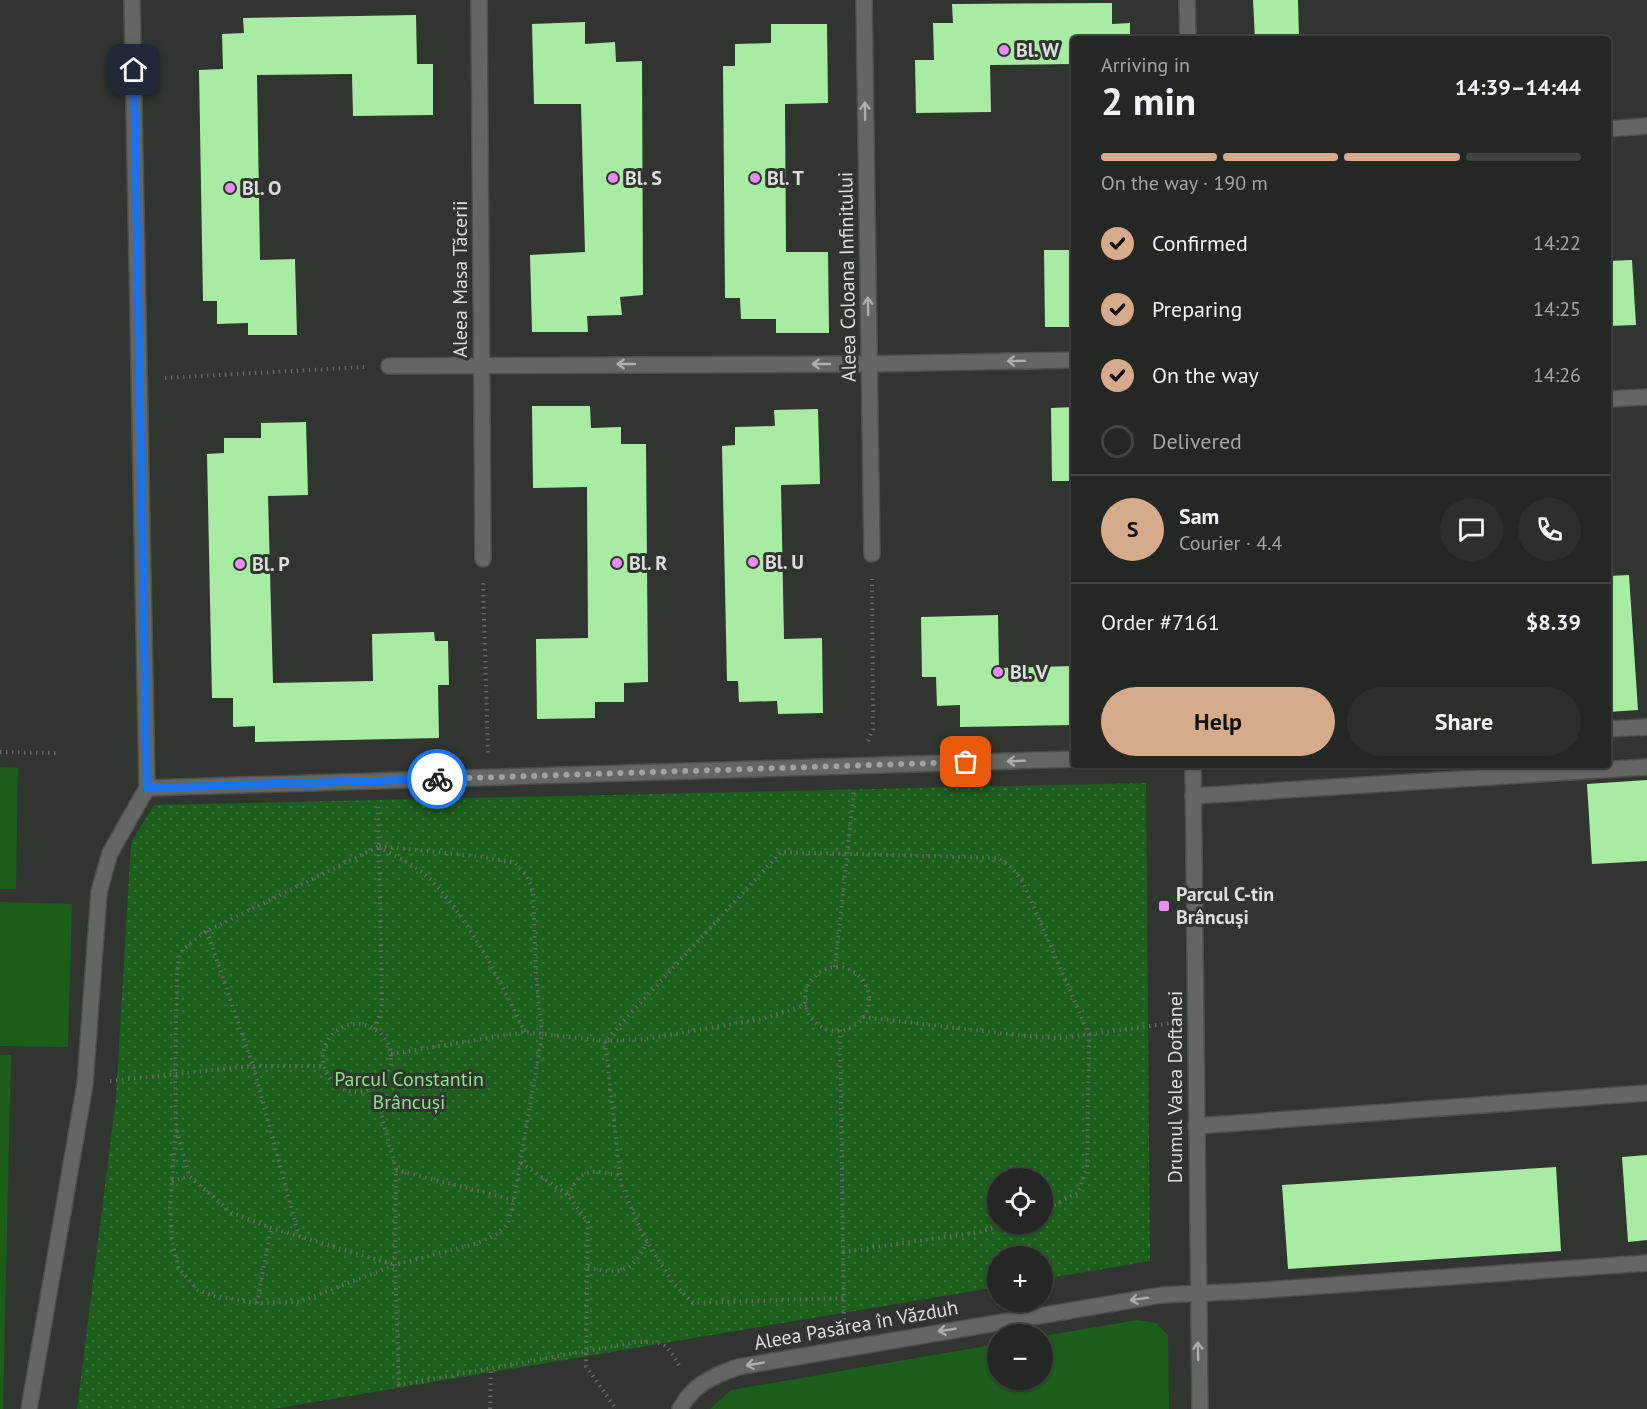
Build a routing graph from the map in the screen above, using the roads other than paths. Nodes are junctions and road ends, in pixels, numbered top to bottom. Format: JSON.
{"nodes":[{"id":1,"x":132,"y":0,"type":"edge"},
{"id":2,"x":479,"y":0,"type":"edge"},
{"id":3,"x":864,"y":0,"type":"edge"},
{"id":4,"x":1187,"y":0,"type":"edge"},
{"id":5,"x":1188,"y":36,"type":"edge"},
{"id":6,"x":1647,"y":126,"type":"edge"},
{"id":7,"x":1611,"y":129,"type":"edge"},
{"id":8,"x":1071,"y":360,"type":"edge"},
{"id":9,"x":481,"y":364,"type":"junction"},
{"id":10,"x":869,"y":364,"type":"junction"},
{"id":11,"x":389,"y":366,"type":"road end"},
{"id":12,"x":1647,"y":397,"type":"edge"},
{"id":13,"x":1611,"y":399,"type":"edge"},
{"id":14,"x":872,"y":554,"type":"road end"},
{"id":15,"x":483,"y":559,"type":"road end"},
{"id":16,"x":1647,"y":727,"type":"edge"},
{"id":17,"x":1611,"y":729,"type":"edge"},
{"id":18,"x":1071,"y":759,"type":"edge"},
{"id":19,"x":1647,"y":767,"type":"edge"},
{"id":20,"x":1193,"y":768,"type":"edge"},
{"id":21,"x":147,"y":788,"type":"junction"},
{"id":22,"x":1193,"y":796,"type":"junction"},
{"id":23,"x":1647,"y":1093,"type":"edge"},
{"id":24,"x":1196,"y":1126,"type":"junction"},
{"id":25,"x":1647,"y":1263,"type":"edge"},
{"id":26,"x":1197,"y":1293,"type":"junction"},
{"id":27,"x":29,"y":1409,"type":"edge"},
{"id":28,"x":680,"y":1409,"type":"edge"},
{"id":29,"x":1200,"y":1409,"type":"edge"}],
"edges":[{"from":1,"to":21,"type":"street"},
{"from":2,"to":9,"type":"street","name":"Aleea Masa Tăcerii"},
{"from":10,"to":3,"type":"street","name":"Aleea Coloana Infinitului","one_way":true},
{"from":4,"to":5,"type":"street"},
{"from":6,"to":7,"type":"street"},
{"from":8,"to":10,"type":"street","one_way":true},
{"from":10,"to":9,"type":"street","one_way":true},
{"from":9,"to":11,"type":"street"},
{"from":9,"to":15,"type":"street","name":"Aleea Masa Tăcerii"},
{"from":10,"to":14,"type":"street","name":"Aleea Coloana Infinitului"},
{"from":12,"to":13,"type":"street"},
{"from":16,"to":17,"type":"street"},
{"from":18,"to":21,"type":"street","one_way":true},
{"from":19,"to":22,"type":"street"},
{"from":20,"to":22,"type":"street","name":"Drumul Valea Doftanei"},
{"from":21,"to":27,"type":"street"},
{"from":22,"to":24,"type":"street","name":"Drumul Valea Doftanei"},
{"from":23,"to":24,"type":"street"},
{"from":24,"to":26,"type":"street","name":"Drumul Valea Doftanei"},
{"from":25,"to":26,"type":"street","name":"Aleea Pasărea în Văzduh"},
{"from":26,"to":28,"type":"street","name":"Aleea Pasărea în Văzduh","one_way":true},
{"from":29,"to":26,"type":"street","name":"Drumul Valea Doftanei","one_way":true}]}
